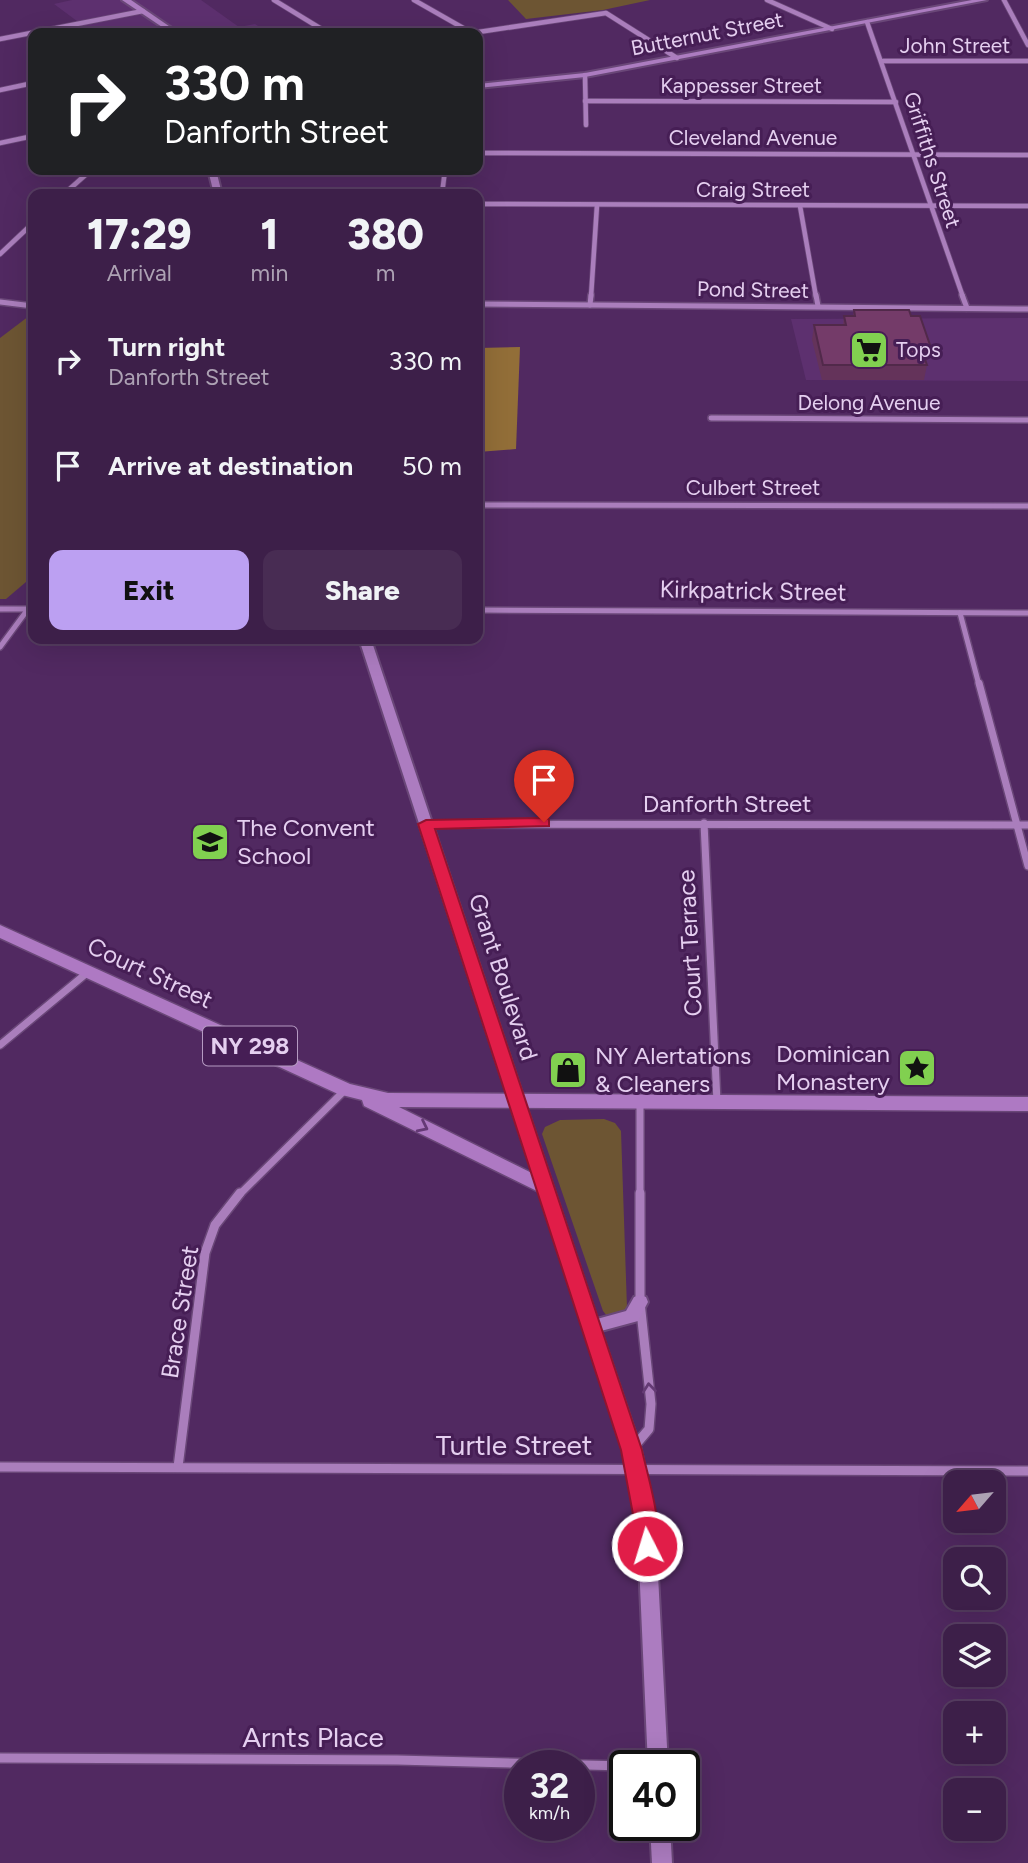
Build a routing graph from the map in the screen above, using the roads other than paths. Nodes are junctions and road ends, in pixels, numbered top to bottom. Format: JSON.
{"nodes":[{"id":1,"x":126,"y":0,"type":"edge"},
{"id":2,"x":274,"y":0,"type":"edge"},
{"id":3,"x":414,"y":0,"type":"edge"},
{"id":4,"x":767,"y":0,"type":"edge"},
{"id":5,"x":983,"y":0,"type":"edge"},
{"id":6,"x":1004,"y":0,"type":"edge"},
{"id":7,"x":143,"y":12,"type":"junction"},
{"id":8,"x":867,"y":22,"type":"junction"},
{"id":9,"x":58,"y":28,"type":"edge"},
{"id":10,"x":167,"y":28,"type":"edge"},
{"id":11,"x":319,"y":28,"type":"edge"},
{"id":12,"x":463,"y":28,"type":"edge"},
{"id":13,"x":832,"y":29,"type":"junction"},
{"id":14,"x":483,"y":31,"type":"edge"},
{"id":15,"x":28,"y":34,"type":"edge"},
{"id":16,"x":0,"y":39,"type":"edge"},
{"id":17,"x":1028,"y":45,"type":"edge"},
{"id":18,"x":677,"y":58,"type":"junction"},
{"id":19,"x":883,"y":61,"type":"junction"},
{"id":20,"x":1028,"y":61,"type":"edge"},
{"id":21,"x":585,"y":75,"type":"junction"},
{"id":22,"x":28,"y":84,"type":"edge"},
{"id":23,"x":483,"y":85,"type":"edge"},
{"id":24,"x":0,"y":90,"type":"edge"},
{"id":25,"x":585,"y":101,"type":"junction"},
{"id":26,"x":896,"y":102,"type":"junction"},
{"id":27,"x":586,"y":124,"type":"dead end"},
{"id":28,"x":28,"y":137,"type":"edge"},
{"id":29,"x":0,"y":143,"type":"edge"},
{"id":30,"x":483,"y":153,"type":"edge"},
{"id":31,"x":913,"y":154,"type":"junction"},
{"id":32,"x":1028,"y":155,"type":"edge"},
{"id":33,"x":85,"y":175,"type":"edge"},
{"id":34,"x":70,"y":189,"type":"edge"},
{"id":35,"x":483,"y":204,"type":"edge"},
{"id":36,"x":597,"y":205,"type":"junction"},
{"id":37,"x":800,"y":206,"type":"junction"},
{"id":38,"x":929,"y":206,"type":"junction"},
{"id":39,"x":1028,"y":206,"type":"edge"},
{"id":40,"x":28,"y":228,"type":"edge"},
{"id":41,"x":0,"y":254,"type":"edge"},
{"id":42,"x":0,"y":302,"type":"edge"},
{"id":43,"x":483,"y":304,"type":"edge"},
{"id":44,"x":28,"y":305,"type":"edge"},
{"id":45,"x":590,"y":305,"type":"junction"},
{"id":46,"x":818,"y":306,"type":"junction"},
{"id":47,"x":967,"y":308,"type":"junction"},
{"id":48,"x":1028,"y":309,"type":"edge"},
{"id":49,"x":710,"y":418,"type":"dead end"},
{"id":50,"x":1028,"y":420,"type":"edge"},
{"id":51,"x":483,"y":505,"type":"edge"},
{"id":52,"x":1028,"y":506,"type":"edge"},
{"id":53,"x":0,"y":609,"type":"edge"},
{"id":54,"x":28,"y":610,"type":"edge"},
{"id":55,"x":483,"y":610,"type":"edge"},
{"id":56,"x":960,"y":613,"type":"junction"},
{"id":57,"x":1028,"y":613,"type":"edge"},
{"id":58,"x":28,"y":614,"type":"edge"},
{"id":59,"x":367,"y":644,"type":"edge"},
{"id":60,"x":0,"y":647,"type":"edge"},
{"id":61,"x":704,"y":823,"type":"junction"},
{"id":62,"x":426,"y":824,"type":"junction"},
{"id":63,"x":1017,"y":825,"type":"junction"},
{"id":64,"x":1028,"y":825,"type":"edge"},
{"id":65,"x":1028,"y":866,"type":"edge"},
{"id":66,"x":0,"y":930,"type":"edge"},
{"id":67,"x":89,"y":971,"type":"junction"},
{"id":68,"x":0,"y":1045,"type":"edge"},
{"id":69,"x":354,"y":1092,"type":"junction"},
{"id":70,"x":515,"y":1101,"type":"junction"},
{"id":71,"x":639,"y":1101,"type":"junction"},
{"id":72,"x":717,"y":1102,"type":"junction"},
{"id":73,"x":1028,"y":1104,"type":"edge"},
{"id":74,"x":543,"y":1187,"type":"junction"},
{"id":75,"x":640,"y":1302,"type":"junction"},
{"id":76,"x":591,"y":1327,"type":"junction"},
{"id":77,"x":632,"y":1450,"type":"junction"},
{"id":78,"x":0,"y":1467,"type":"edge"},
{"id":79,"x":178,"y":1467,"type":"junction"},
{"id":80,"x":636,"y":1468,"type":"junction"},
{"id":81,"x":1028,"y":1471,"type":"edge"},
{"id":82,"x":657,"y":1750,"type":"edge"},
{"id":83,"x":0,"y":1758,"type":"edge"},
{"id":84,"x":609,"y":1766,"type":"edge"},
{"id":85,"x":661,"y":1841,"type":"edge"},
{"id":86,"x":662,"y":1863,"type":"edge"}],
"edges":[{"from":1,"to":7,"type":"street"},
{"from":2,"to":11,"type":"street"},
{"from":3,"to":12,"type":"street"},
{"from":4,"to":13,"type":"street"},
{"from":5,"to":8,"type":"street","name":"Butternut Street"},
{"from":6,"to":17,"type":"street"},
{"from":7,"to":9,"type":"street"},
{"from":7,"to":10,"type":"street"},
{"from":8,"to":13,"type":"street","name":"Butternut Street"},
{"from":8,"to":19,"type":"street","name":"Griffiths Street"},
{"from":13,"to":18,"type":"street","name":"Butternut Street"},
{"from":14,"to":18,"type":"street"},
{"from":15,"to":16,"type":"street"},
{"from":18,"to":21,"type":"street","name":"Butternut Street"},
{"from":19,"to":20,"type":"street","name":"John Street"},
{"from":19,"to":26,"type":"street","name":"Griffiths Street"},
{"from":21,"to":23,"type":"street","name":"Butternut Street"},
{"from":21,"to":25,"type":"street"},
{"from":22,"to":24,"type":"street"},
{"from":25,"to":26,"type":"street","name":"Kappesser Street"},
{"from":25,"to":27,"type":"street"},
{"from":26,"to":31,"type":"street","name":"Griffiths Street"},
{"from":28,"to":29,"type":"street"},
{"from":30,"to":31,"type":"street","name":"Cleveland Avenue"},
{"from":31,"to":32,"type":"street","name":"Cleveland Avenue"},
{"from":31,"to":38,"type":"street","name":"Griffiths Street"},
{"from":33,"to":34,"type":"street"},
{"from":35,"to":36,"type":"street","name":"Craig Street"},
{"from":36,"to":37,"type":"street","name":"Craig Street"},
{"from":36,"to":45,"type":"street"},
{"from":37,"to":38,"type":"street","name":"Craig Street"},
{"from":37,"to":46,"type":"street"},
{"from":38,"to":39,"type":"street","name":"Craig Street"},
{"from":38,"to":47,"type":"street","name":"Griffiths Street"},
{"from":40,"to":41,"type":"street"},
{"from":42,"to":44,"type":"street"},
{"from":43,"to":45,"type":"street","name":"Pond Street"},
{"from":45,"to":46,"type":"street","name":"Pond Street"},
{"from":46,"to":47,"type":"street","name":"Pond Street"},
{"from":47,"to":48,"type":"street","name":"Pond Street"},
{"from":49,"to":50,"type":"street","name":"Delong Avenue"},
{"from":51,"to":52,"type":"street","name":"Culbert Street"},
{"from":53,"to":54,"type":"street"},
{"from":55,"to":56,"type":"street","name":"Kirkpatrick Street"},
{"from":56,"to":57,"type":"street","name":"Kirkpatrick Street"},
{"from":56,"to":63,"type":"street"},
{"from":58,"to":60,"type":"street"},
{"from":59,"to":62,"type":"street","name":"Grant Boulevard"},
{"from":61,"to":62,"type":"street","name":"Danforth Street"},
{"from":61,"to":63,"type":"street","name":"Danforth Street"},
{"from":61,"to":72,"type":"street","name":"Court Terrace"},
{"from":62,"to":70,"type":"street","name":"Grant Boulevard"},
{"from":63,"to":64,"type":"street","name":"Danforth Street"},
{"from":63,"to":65,"type":"street"},
{"from":66,"to":67,"type":"main road","name":"Court Street","number":"NY 298"},
{"from":67,"to":68,"type":"street"},
{"from":67,"to":69,"type":"main road","name":"Court Street","number":"NY 298"},
{"from":69,"to":70,"type":"main road","name":"Court Street","number":"NY 298"},
{"from":69,"to":74,"type":"main road","one_way":true},
{"from":69,"to":79,"type":"street","name":"Brace Street"},
{"from":70,"to":71,"type":"main road","name":"Court Street","number":"NY 298"},
{"from":70,"to":74,"type":"street","name":"Grant Boulevard"},
{"from":71,"to":72,"type":"main road","name":"Court Street","number":"NY 298"},
{"from":71,"to":75,"type":"street"},
{"from":72,"to":73,"type":"main road","name":"Court Street","number":"NY 298"},
{"from":74,"to":76,"type":"street","name":"Grant Boulevard"},
{"from":75,"to":76,"type":"street"},
{"from":77,"to":75,"type":"street","one_way":true},
{"from":76,"to":77,"type":"street","name":"Grant Boulevard"},
{"from":77,"to":80,"type":"street","name":"Grant Boulevard"},
{"from":78,"to":79,"type":"street","name":"Turtle Street"},
{"from":79,"to":80,"type":"street","name":"Turtle Street"},
{"from":80,"to":81,"type":"street","name":"Turtle Street"},
{"from":80,"to":82,"type":"street","name":"Grant Boulevard"},
{"from":83,"to":84,"type":"street","name":"Arnts Place"},
{"from":85,"to":86,"type":"street"}]}
